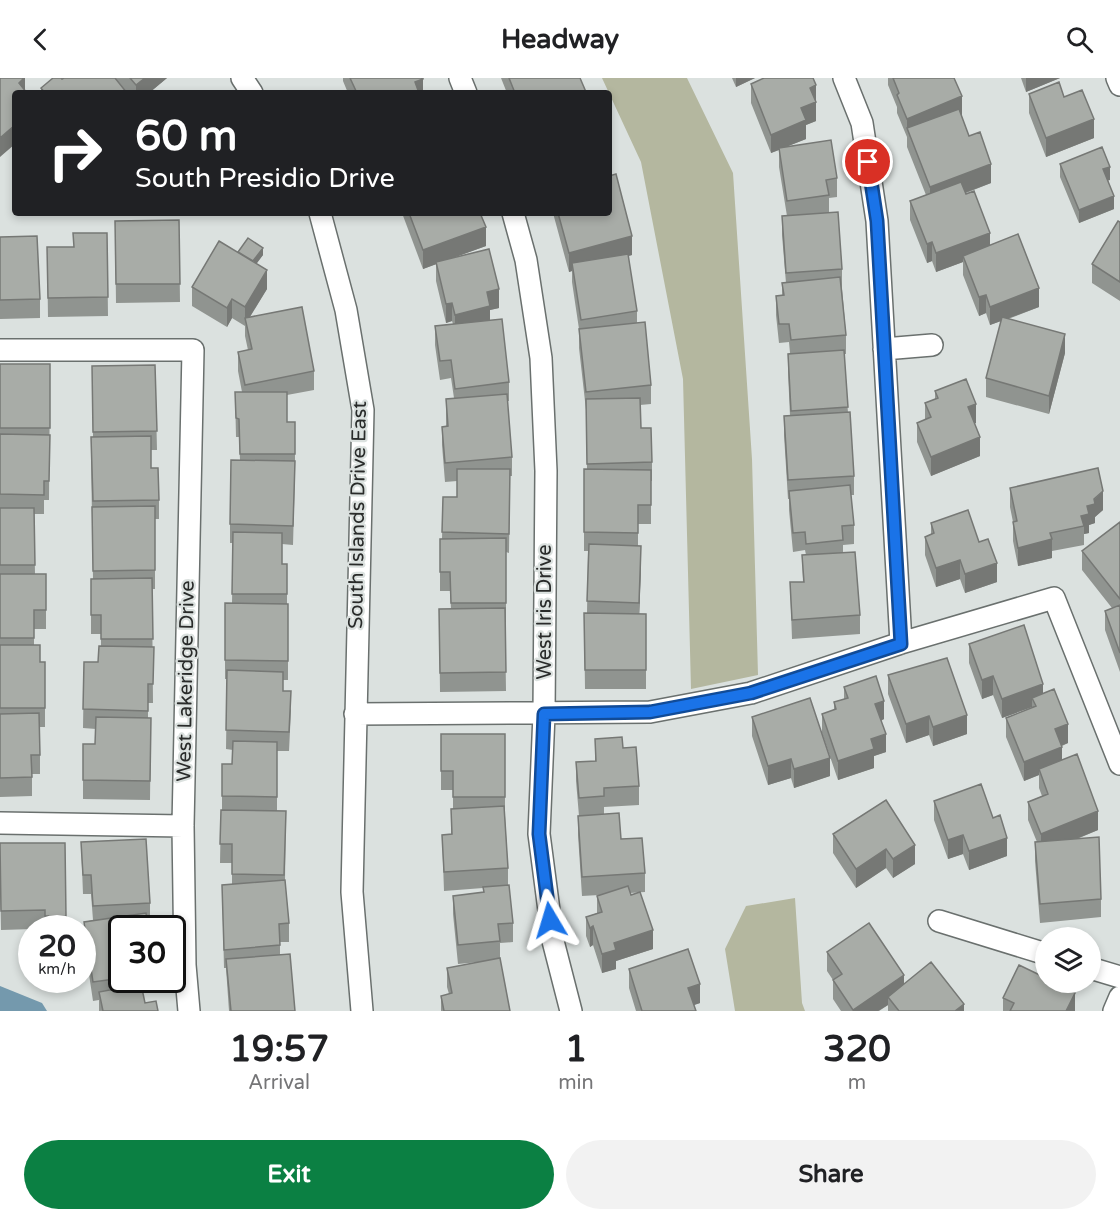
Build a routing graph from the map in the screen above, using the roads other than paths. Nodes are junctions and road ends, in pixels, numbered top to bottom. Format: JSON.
{"nodes":[{"id":1,"x":844,"y":78,"type":"edge"},
{"id":2,"x":1117,"y":78,"type":"edge"},
{"id":3,"x":1120,"y":85,"type":"edge"},
{"id":4,"x":321,"y":216,"type":"edge"},
{"id":5,"x":514,"y":216,"type":"edge"},
{"id":6,"x":932,"y":345,"type":"dead end"},
{"id":7,"x":884,"y":349,"type":"junction"},
{"id":8,"x":0,"y":350,"type":"edge"},
{"id":9,"x":901,"y":644,"type":"junction"},
{"id":10,"x":355,"y":714,"type":"junction"},
{"id":11,"x":544,"y":714,"type":"junction"},
{"id":12,"x":1120,"y":764,"type":"edge"},
{"id":13,"x":0,"y":823,"type":"edge"},
{"id":14,"x":183,"y":826,"type":"junction"},
{"id":15,"x":939,"y":921,"type":"dead end"},
{"id":16,"x":1035,"y":951,"type":"edge"},
{"id":17,"x":1101,"y":971,"type":"edge"},
{"id":18,"x":1120,"y":977,"type":"edge"},
{"id":19,"x":1120,"y":997,"type":"edge"},
{"id":20,"x":189,"y":1011,"type":"edge"},
{"id":21,"x":362,"y":1011,"type":"edge"},
{"id":22,"x":571,"y":1011,"type":"edge"},
{"id":23,"x":1114,"y":1011,"type":"edge"}],
"edges":[{"from":1,"to":7,"type":"street"},
{"from":2,"to":3,"type":"street"},
{"from":4,"to":10,"type":"street","name":"South Islands Drive East"},
{"from":5,"to":11,"type":"street","name":"West Iris Drive"},
{"from":6,"to":7,"type":"street"},
{"from":7,"to":9,"type":"street"},
{"from":8,"to":14,"type":"street","name":"West Lakeridge Drive"},
{"from":9,"to":11,"type":"street"},
{"from":9,"to":12,"type":"street"},
{"from":10,"to":11,"type":"street"},
{"from":10,"to":21,"type":"street","name":"South Islands Drive East"},
{"from":11,"to":22,"type":"street","name":"West Iris Drive"},
{"from":13,"to":14,"type":"street"},
{"from":14,"to":20,"type":"street","name":"West Lakeridge Drive"},
{"from":15,"to":16,"type":"street"},
{"from":17,"to":18,"type":"street"},
{"from":19,"to":23,"type":"street"}]}
